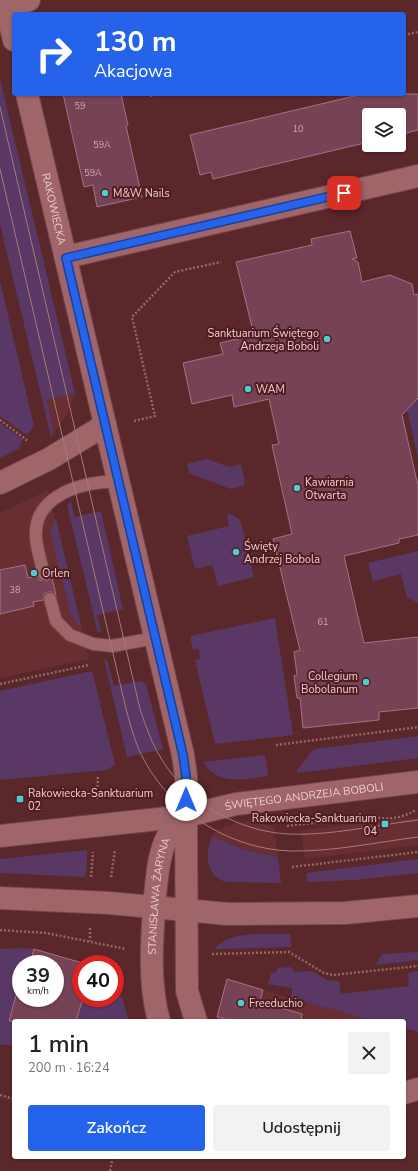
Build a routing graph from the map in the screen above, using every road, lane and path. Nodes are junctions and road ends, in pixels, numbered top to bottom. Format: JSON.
{"nodes":[{"id":1,"x":29,"y":0,"type":"edge"},
{"id":2,"x":5,"y":3,"type":"edge"},
{"id":3,"x":12,"y":32,"type":"edge"},
{"id":4,"x":418,"y":32,"type":"edge"},
{"id":5,"x":406,"y":35,"type":"edge"},
{"id":6,"x":27,"y":96,"type":"edge"},
{"id":7,"x":418,"y":176,"type":"edge"},
{"id":8,"x":66,"y":258,"type":"junction"},
{"id":9,"x":221,"y":262,"type":"dead end"},
{"id":10,"x":0,"y":420,"type":"edge"},
{"id":11,"x":134,"y":421,"type":"dead end"},
{"id":12,"x":105,"y":425,"type":"junction"},
{"id":13,"x":31,"y":443,"type":"dead end"},
{"id":14,"x":118,"y":482,"type":"junction"},
{"id":15,"x":0,"y":483,"type":"edge"},
{"id":16,"x":44,"y":574,"type":"dead end"},
{"id":17,"x":50,"y":599,"type":"dead end"},
{"id":18,"x":155,"y":638,"type":"junction"},
{"id":19,"x":90,"y":665,"type":"dead end"},
{"id":20,"x":0,"y":684,"type":"edge"},
{"id":21,"x":418,"y":727,"type":"edge"},
{"id":22,"x":276,"y":745,"type":"dead end"},
{"id":23,"x":98,"y":775,"type":"dead end"},
{"id":24,"x":418,"y":782,"type":"edge"},
{"id":25,"x":97,"y":803,"type":"dead end"},
{"id":26,"x":418,"y":810,"type":"edge"},
{"id":27,"x":186,"y":816,"type":"junction"},
{"id":28,"x":288,"y":826,"type":"dead end"},
{"id":29,"x":0,"y":836,"type":"edge"},
{"id":30,"x":116,"y":844,"type":"dead end"},
{"id":31,"x":94,"y":846,"type":"dead end"},
{"id":32,"x":418,"y":852,"type":"edge"},
{"id":33,"x":292,"y":867,"type":"dead end"},
{"id":34,"x":91,"y":880,"type":"dead end"},
{"id":35,"x":111,"y":881,"type":"dead end"},
{"id":36,"x":0,"y":898,"type":"edge"},
{"id":37,"x":418,"y":906,"type":"edge"},
{"id":38,"x":154,"y":907,"type":"junction"},
{"id":39,"x":185,"y":910,"type":"junction"},
{"id":40,"x":90,"y":924,"type":"dead end"},
{"id":41,"x":0,"y":930,"type":"edge"},
{"id":42,"x":90,"y":941,"type":"junction"},
{"id":43,"x":130,"y":950,"type":"dead end"},
{"id":44,"x":208,"y":953,"type":"dead end"},
{"id":45,"x":418,"y":966,"type":"edge"},
{"id":46,"x":159,"y":1019,"type":"edge"},
{"id":47,"x":195,"y":1019,"type":"edge"},
{"id":48,"x":418,"y":1089,"type":"edge"},
{"id":49,"x":406,"y":1092,"type":"edge"},
{"id":50,"x":0,"y":1095,"type":"edge"},
{"id":51,"x":12,"y":1098,"type":"edge"},
{"id":52,"x":113,"y":1159,"type":"edge"},
{"id":53,"x":110,"y":1171,"type":"edge"}],
"edges":[{"from":1,"to":2,"type":"street"},
{"from":2,"to":3,"type":"street"},
{"from":4,"to":5,"type":"path"},
{"from":6,"to":8,"type":"street","name":"RAKOWIECKA"},
{"from":7,"to":8,"type":"street"},
{"from":8,"to":12,"type":"street","name":"RAKOWIECKA"},
{"from":9,"to":11,"type":"path"},
{"from":10,"to":13,"type":"path"},
{"from":12,"to":14,"type":"street","name":"RAKOWIECKA"},
{"from":12,"to":15,"type":"street"},
{"from":14,"to":16,"type":"lane"},
{"from":14,"to":18,"type":"street","name":"RAKOWIECKA"},
{"from":17,"to":18,"type":"lane"},
{"from":18,"to":27,"type":"street","name":"RAKOWIECKA"},
{"from":19,"to":20,"type":"path"},
{"from":21,"to":22,"type":"path"},
{"from":23,"to":25,"type":"path"},
{"from":24,"to":27,"type":"street","name":"ŚWIĘTEGO ANDRZEJA BOBOLI"},
{"from":26,"to":28,"type":"path"},
{"from":27,"to":29,"type":"street","name":"ŚWIĘTEGO ANDRZEJA BOBOLI"},
{"from":27,"to":38,"type":"street","name":"STANISŁAWA ŻARYNA"},
{"from":27,"to":39,"type":"street","name":"STANISŁAWA ŻARYNA"},
{"from":30,"to":35,"type":"path"},
{"from":31,"to":34,"type":"path"},
{"from":32,"to":33,"type":"path"},
{"from":36,"to":38,"type":"street"},
{"from":37,"to":39,"type":"street"},
{"from":38,"to":39,"type":"street"},
{"from":38,"to":46,"type":"street","name":"STANISŁAWA ŻARYNA"},
{"from":39,"to":47,"type":"street","name":"STANISŁAWA ŻARYNA"},
{"from":40,"to":42,"type":"path"},
{"from":41,"to":42,"type":"path"},
{"from":42,"to":43,"type":"path"},
{"from":44,"to":45,"type":"path"},
{"from":48,"to":49,"type":"street"},
{"from":50,"to":51,"type":"path"},
{"from":52,"to":53,"type":"path"}]}
